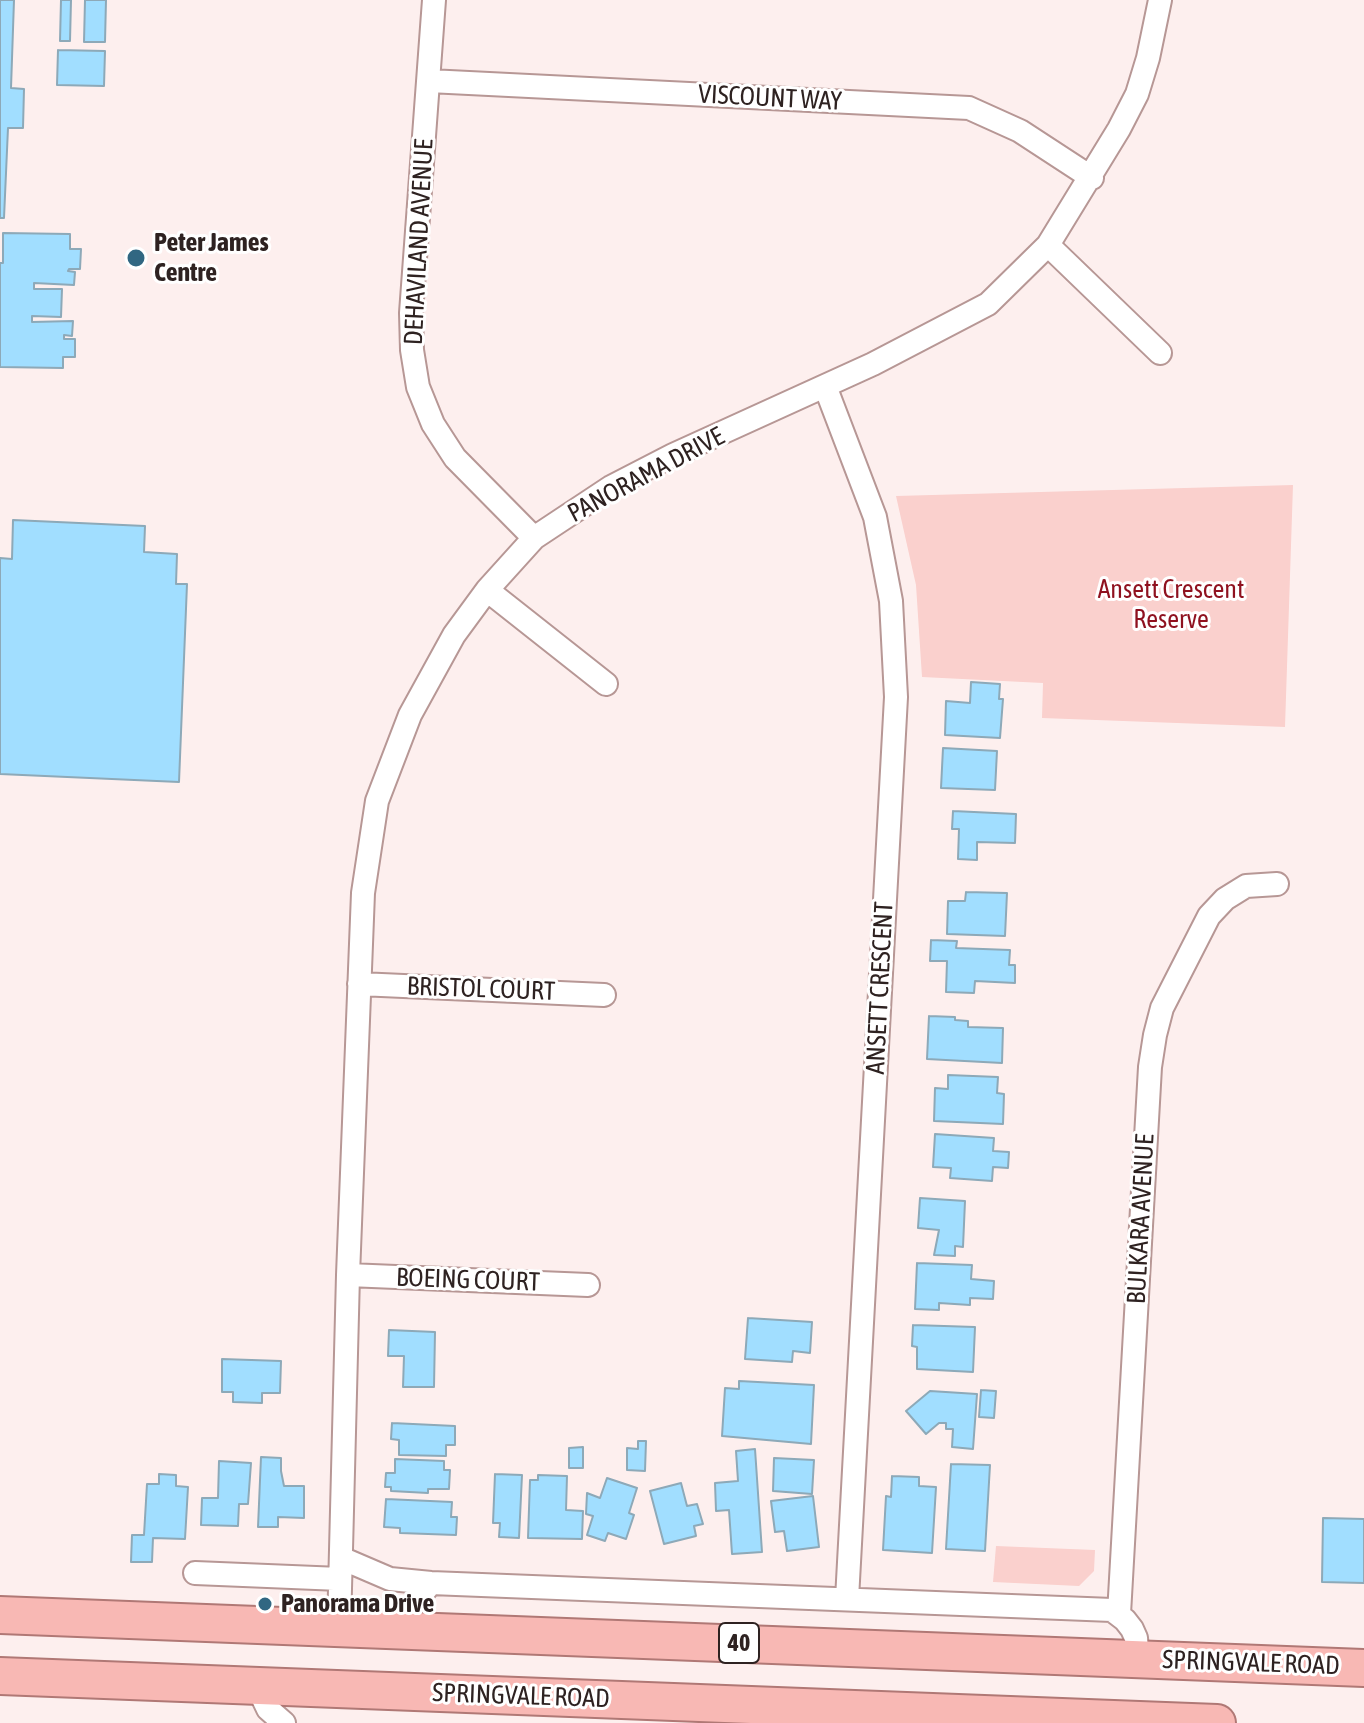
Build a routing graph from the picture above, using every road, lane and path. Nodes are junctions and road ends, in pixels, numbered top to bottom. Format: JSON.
{"nodes":[{"id":1,"x":434,"y":0,"type":"edge"},
{"id":2,"x":1160,"y":0,"type":"edge"},
{"id":3,"x":429,"y":81,"type":"junction"},
{"id":4,"x":1092,"y":178,"type":"junction"},
{"id":5,"x":1048,"y":245,"type":"junction"},
{"id":6,"x":1160,"y":353,"type":"dead end"},
{"id":7,"x":825,"y":386,"type":"junction"},
{"id":8,"x":534,"y":538,"type":"junction"},
{"id":9,"x":487,"y":590,"type":"junction"},
{"id":10,"x":606,"y":684,"type":"dead end"},
{"id":11,"x":1277,"y":884,"type":"dead end"},
{"id":12,"x":359,"y":984,"type":"junction"},
{"id":13,"x":604,"y":995,"type":"dead end"},
{"id":14,"x":348,"y":1275,"type":"junction"},
{"id":15,"x":588,"y":1285,"type":"dead end"},
{"id":16,"x":341,"y":1568,"type":"junction"},
{"id":17,"x":195,"y":1573,"type":"dead end"},
{"id":18,"x":431,"y":1583,"type":"junction"},
{"id":19,"x":847,"y":1599,"type":"junction"},
{"id":20,"x":1119,"y":1614,"type":"junction"},
{"id":21,"x":0,"y":1615,"type":"edge"},
{"id":22,"x":339,"y":1628,"type":"junction"},
{"id":23,"x":393,"y":1629,"type":"junction"},
{"id":24,"x":1138,"y":1659,"type":"junction"},
{"id":25,"x":1364,"y":1668,"type":"edge"},
{"id":26,"x":0,"y":1676,"type":"edge"},
{"id":27,"x":257,"y":1686,"type":"junction"},
{"id":28,"x":284,"y":1723,"type":"edge"},
{"id":29,"x":1217,"y":1723,"type":"edge"}],
"edges":[{"from":1,"to":3,"type":"street","name":"DEHAVILAND AVENUE"},
{"from":2,"to":4,"type":"street","name":"PANORAMA DRIVE"},
{"from":3,"to":4,"type":"street","name":"VISCOUNT WAY"},
{"from":3,"to":8,"type":"street","name":"DEHAVILAND AVENUE"},
{"from":4,"to":5,"type":"street","name":"PANORAMA DRIVE"},
{"from":5,"to":6,"type":"street"},
{"from":5,"to":7,"type":"street","name":"PANORAMA DRIVE"},
{"from":7,"to":8,"type":"street","name":"PANORAMA DRIVE"},
{"from":7,"to":19,"type":"street","name":"ANSETT CRESCENT"},
{"from":8,"to":9,"type":"street","name":"PANORAMA DRIVE"},
{"from":9,"to":10,"type":"street"},
{"from":9,"to":12,"type":"street","name":"PANORAMA DRIVE"},
{"from":11,"to":20,"type":"street","name":"BULKARA AVENUE"},
{"from":12,"to":13,"type":"street","name":"BRISTOL COURT"},
{"from":12,"to":14,"type":"street","name":"PANORAMA DRIVE"},
{"from":14,"to":15,"type":"street","name":"BOEING COURT"},
{"from":14,"to":16,"type":"street","name":"PANORAMA DRIVE"},
{"from":16,"to":17,"type":"street"},
{"from":16,"to":18,"type":"street"},
{"from":16,"to":22,"type":"street","name":"PANORAMA DRIVE"},
{"from":18,"to":19,"type":"street"},
{"from":18,"to":23,"type":"street"},
{"from":19,"to":20,"type":"street"},
{"from":20,"to":24,"type":"street","name":"SPRINGVALE ROAD"},
{"from":21,"to":22,"type":"highway","name":"SPRINGVALE ROAD","number":"40"},
{"from":22,"to":23,"type":"highway","name":"SPRINGVALE ROAD","number":"40"},
{"from":23,"to":24,"type":"highway","name":"SPRINGVALE ROAD","number":"40"},
{"from":24,"to":25,"type":"highway","name":"SPRINGVALE ROAD","number":"40"},
{"from":26,"to":27,"type":"highway","name":"SPRINGVALE ROAD"},
{"from":27,"to":28,"type":"street"},
{"from":27,"to":29,"type":"highway","name":"SPRINGVALE ROAD"}]}
